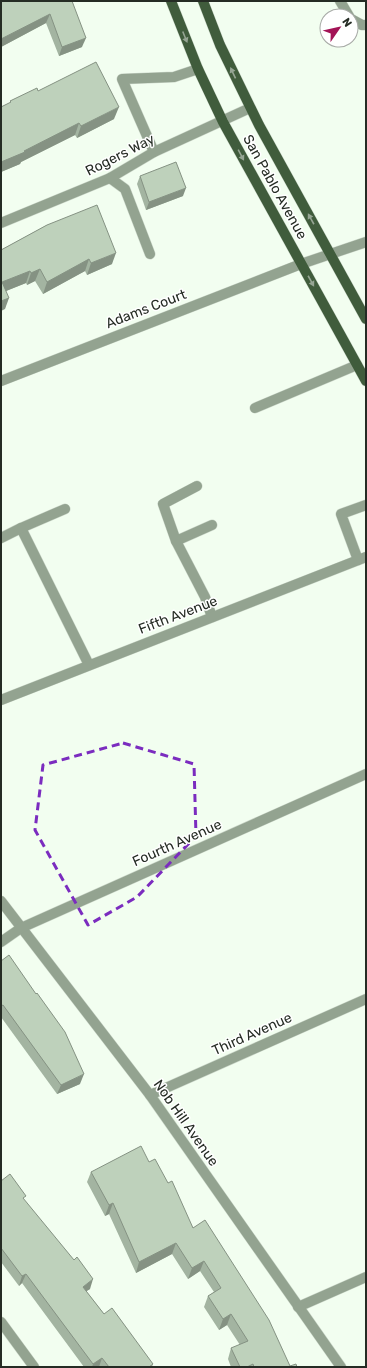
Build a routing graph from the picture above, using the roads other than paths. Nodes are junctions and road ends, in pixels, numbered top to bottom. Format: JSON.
{"nodes":[{"id":1,"x":171,"y":1,"type":"edge"},
{"id":2,"x":203,"y":1,"type":"edge"},
{"id":3,"x":198,"y":69,"type":"junction"},
{"id":4,"x":250,"y":108,"type":"junction"},
{"id":5,"x":223,"y":122,"type":"junction"},
{"id":6,"x":154,"y":152,"type":"junction"},
{"id":7,"x":110,"y":178,"type":"junction"},
{"id":8,"x":1,"y":223,"type":"edge"},
{"id":9,"x":366,"y":242,"type":"edge"},
{"id":10,"x":150,"y":254,"type":"dead end"},
{"id":11,"x":330,"y":254,"type":"junction"},
{"id":12,"x":301,"y":264,"type":"junction"},
{"id":13,"x":366,"y":319,"type":"edge"},
{"id":14,"x":358,"y":365,"type":"junction"},
{"id":15,"x":1,"y":381,"type":"edge"},
{"id":16,"x":366,"y":381,"type":"edge"},
{"id":17,"x":255,"y":408,"type":"dead end"},
{"id":18,"x":197,"y":486,"type":"dead end"},
{"id":19,"x":366,"y":505,"type":"edge"},
{"id":20,"x":65,"y":509,"type":"dead end"},
{"id":21,"x":212,"y":524,"type":"dead end"},
{"id":22,"x":20,"y":528,"type":"junction"},
{"id":23,"x":1,"y":538,"type":"edge"},
{"id":24,"x":176,"y":541,"type":"junction"},
{"id":25,"x":362,"y":559,"type":"edge"},
{"id":26,"x":212,"y":617,"type":"junction"},
{"id":27,"x":89,"y":665,"type":"junction"},
{"id":28,"x":1,"y":700,"type":"edge"},
{"id":29,"x":366,"y":774,"type":"edge"},
{"id":30,"x":1,"y":901,"type":"edge"},
{"id":31,"x":21,"y":928,"type":"junction"},
{"id":32,"x":1,"y":942,"type":"edge"},
{"id":33,"x":366,"y":999,"type":"edge"},
{"id":34,"x":150,"y":1095,"type":"junction"},
{"id":35,"x":366,"y":1277,"type":"edge"},
{"id":36,"x":298,"y":1307,"type":"junction"},
{"id":37,"x":1,"y":1322,"type":"edge"},
{"id":38,"x":34,"y":1367,"type":"edge"},
{"id":39,"x":341,"y":1367,"type":"edge"}],
"edges":[{"from":1,"to":3,"type":"main road","name":"San Pablo Avenue","one_way":true},
{"from":4,"to":2,"type":"main road","name":"San Pablo Avenue","one_way":true},
{"from":3,"to":5,"type":"main road","name":"San Pablo Avenue"},
{"from":3,"to":6,"type":"street"},
{"from":4,"to":5,"type":"street","name":"Rogers Way"},
{"from":11,"to":4,"type":"main road","name":"San Pablo Avenue","one_way":true},
{"from":5,"to":6,"type":"street","name":"Rogers Way"},
{"from":5,"to":12,"type":"main road","name":"San Pablo Avenue","one_way":true},
{"from":6,"to":7,"type":"street","name":"Rogers Way"},
{"from":7,"to":8,"type":"street","name":"Rogers Way"},
{"from":7,"to":10,"type":"street"},
{"from":9,"to":11,"type":"street","name":"Adams Court"},
{"from":11,"to":12,"type":"street","name":"Adams Court"},
{"from":11,"to":13,"type":"main road","name":"San Pablo Avenue"},
{"from":12,"to":14,"type":"main road","name":"San Pablo Avenue","one_way":true},
{"from":12,"to":15,"type":"street","name":"Adams Court"},
{"from":14,"to":16,"type":"main road","name":"San Pablo Avenue"},
{"from":14,"to":17,"type":"street"},
{"from":18,"to":24,"type":"street"},
{"from":19,"to":25,"type":"street"},
{"from":20,"to":22,"type":"street"},
{"from":21,"to":24,"type":"street"},
{"from":22,"to":23,"type":"street"},
{"from":22,"to":27,"type":"street"},
{"from":24,"to":26,"type":"street"},
{"from":25,"to":26,"type":"street","name":"Fifth Avenue"},
{"from":26,"to":27,"type":"street","name":"Fifth Avenue"},
{"from":27,"to":28,"type":"street","name":"Fifth Avenue"},
{"from":29,"to":31,"type":"street","name":"Fourth Avenue"},
{"from":30,"to":31,"type":"street","name":"Nob Hill Avenue"},
{"from":31,"to":32,"type":"street","name":"Fourth Avenue"},
{"from":31,"to":34,"type":"street","name":"Nob Hill Avenue"},
{"from":33,"to":34,"type":"street","name":"Third Avenue"},
{"from":34,"to":36,"type":"street","name":"Nob Hill Avenue"},
{"from":35,"to":36,"type":"street"},
{"from":36,"to":39,"type":"street","name":"Nob Hill Avenue"},
{"from":37,"to":38,"type":"street"}]}
